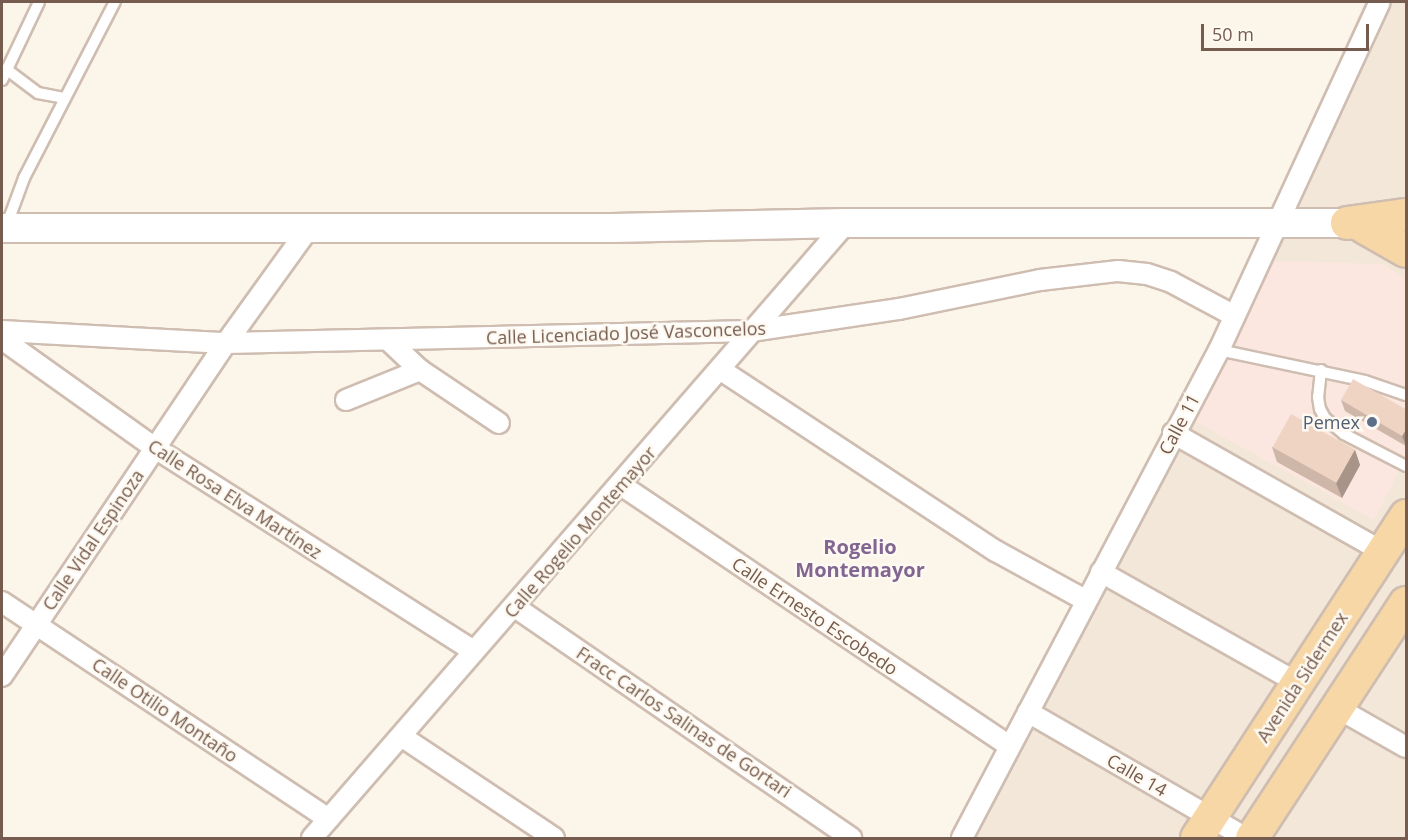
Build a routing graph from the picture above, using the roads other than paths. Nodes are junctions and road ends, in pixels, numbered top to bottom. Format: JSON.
{"nodes":[{"id":1,"x":39,"y":2,"type":"edge"},
{"id":2,"x":115,"y":2,"type":"edge"},
{"id":3,"x":1380,"y":2,"type":"edge"},
{"id":4,"x":6,"y":69,"type":"junction"},
{"id":5,"x":2,"y":80,"type":"edge"},
{"id":6,"x":64,"y":98,"type":"junction"},
{"id":7,"x":1407,"y":214,"type":"edge"},
{"id":8,"x":846,"y":223,"type":"junction"},
{"id":9,"x":1278,"y":224,"type":"junction"},
{"id":10,"x":1355,"y":225,"type":"junction"},
{"id":11,"x":3,"y":228,"type":"edge"},
{"id":12,"x":309,"y":228,"type":"junction"},
{"id":13,"x":1407,"y":229,"type":"edge"},
{"id":14,"x":1407,"y":252,"type":"edge"},
{"id":15,"x":1235,"y":316,"type":"junction"},
{"id":16,"x":2,"y":331,"type":"edge"},
{"id":17,"x":751,"y":331,"type":"junction"},
{"id":18,"x":2,"y":339,"type":"edge"},
{"id":19,"x":389,"y":341,"type":"junction"},
{"id":20,"x":226,"y":344,"type":"junction"},
{"id":21,"x":1219,"y":350,"type":"junction"},
{"id":22,"x":420,"y":370,"type":"junction"},
{"id":23,"x":721,"y":370,"type":"junction"},
{"id":24,"x":1321,"y":370,"type":"junction"},
{"id":25,"x":1407,"y":395,"type":"edge"},
{"id":26,"x":346,"y":400,"type":"dead end"},
{"id":27,"x":499,"y":423,"type":"dead end"},
{"id":28,"x":1173,"y":434,"type":"junction"},
{"id":29,"x":155,"y":448,"type":"junction"},
{"id":30,"x":1407,"y":466,"type":"edge"},
{"id":31,"x":621,"y":485,"type":"junction"},
{"id":32,"x":1407,"y":516,"type":"edge"},
{"id":33,"x":1383,"y":552,"type":"junction"},
{"id":34,"x":1101,"y":572,"type":"junction"},
{"id":35,"x":1085,"y":600,"type":"junction"},
{"id":36,"x":2,"y":602,"type":"edge"},
{"id":37,"x":1407,"y":603,"type":"edge"},
{"id":38,"x":515,"y":607,"type":"junction"},
{"id":39,"x":36,"y":624,"type":"junction"},
{"id":40,"x":474,"y":651,"type":"junction"},
{"id":41,"x":2,"y":676,"type":"edge"},
{"id":42,"x":1298,"y":683,"type":"junction"},
{"id":43,"x":1339,"y":709,"type":"junction"},
{"id":44,"x":1028,"y":712,"type":"junction"},
{"id":45,"x":400,"y":736,"type":"junction"},
{"id":46,"x":1009,"y":746,"type":"junction"},
{"id":47,"x":1407,"y":747,"type":"edge"},
{"id":48,"x":329,"y":819,"type":"junction"},
{"id":49,"x":1204,"y":828,"type":"edge"},
{"id":50,"x":312,"y":838,"type":"edge"},
{"id":51,"x":554,"y":838,"type":"edge"},
{"id":52,"x":851,"y":838,"type":"edge"},
{"id":53,"x":962,"y":838,"type":"edge"},
{"id":54,"x":1246,"y":838,"type":"edge"},
{"id":55,"x":1252,"y":838,"type":"edge"}],
"edges":[{"from":1,"to":4,"type":"lane"},
{"from":2,"to":6,"type":"lane"},
{"from":3,"to":9,"type":"street","name":"Calle 11"},
{"from":4,"to":5,"type":"lane"},
{"from":4,"to":6,"type":"lane"},
{"from":6,"to":11,"type":"lane"},
{"from":7,"to":10,"type":"main road"},
{"from":8,"to":9,"type":"main road"},
{"from":8,"to":12,"type":"main road"},
{"from":8,"to":17,"type":"street","name":"Calle Rogelio Montemayor"},
{"from":9,"to":10,"type":"main road"},
{"from":9,"to":15,"type":"street","name":"Calle 11"},
{"from":10,"to":13,"type":"main road"},
{"from":10,"to":14,"type":"main road"},
{"from":11,"to":12,"type":"main road"},
{"from":12,"to":20,"type":"street","name":"Calle Vidal Espinoza"},
{"from":15,"to":17,"type":"street","name":"Calle Licenciado José Vasconcelos"},
{"from":15,"to":21,"type":"street","name":"Calle 11"},
{"from":16,"to":20,"type":"street","name":"Calle Licenciado José Vasconcelos"},
{"from":17,"to":19,"type":"street","name":"Calle Licenciado José Vasconcelos"},
{"from":17,"to":23,"type":"street","name":"Calle Rogelio Montemayor"},
{"from":18,"to":29,"type":"street","name":"Calle Rosa Elva Martínez"},
{"from":19,"to":20,"type":"street","name":"Calle Licenciado José Vasconcelos"},
{"from":19,"to":22,"type":"street"},
{"from":20,"to":29,"type":"street","name":"Calle Vidal Espinoza"},
{"from":21,"to":24,"type":"lane"},
{"from":21,"to":28,"type":"street","name":"Calle 11"},
{"from":22,"to":26,"type":"street"},
{"from":22,"to":27,"type":"street"},
{"from":23,"to":31,"type":"street","name":"Calle Rogelio Montemayor"},
{"from":23,"to":35,"type":"street"},
{"from":24,"to":25,"type":"lane"},
{"from":24,"to":30,"type":"lane"},
{"from":28,"to":33,"type":"street"},
{"from":28,"to":34,"type":"street","name":"Calle 11"},
{"from":29,"to":39,"type":"street","name":"Calle Vidal Espinoza"},
{"from":29,"to":40,"type":"street","name":"Calle Rosa Elva Martínez"},
{"from":31,"to":38,"type":"street","name":"Calle Rogelio Montemayor"},
{"from":31,"to":46,"type":"street","name":"Calle Ernesto Escobedo"},
{"from":32,"to":33,"type":"main road","name":"Avenida Sidermex"},
{"from":33,"to":42,"type":"main road","name":"Avenida Sidermex"},
{"from":34,"to":35,"type":"street","name":"Calle 11"},
{"from":34,"to":42,"type":"street"},
{"from":35,"to":44,"type":"street","name":"Calle 11"},
{"from":36,"to":39,"type":"street","name":"Calle Otilio Montaño"},
{"from":37,"to":43,"type":"main road"},
{"from":38,"to":40,"type":"street","name":"Calle Rogelio Montemayor"},
{"from":38,"to":52,"type":"street","name":"Fracc Carlos Salinas de Gortari"},
{"from":39,"to":41,"type":"street","name":"Calle Vidal Espinoza"},
{"from":39,"to":48,"type":"street","name":"Calle Otilio Montaño"},
{"from":40,"to":45,"type":"street","name":"Calle Rogelio Montemayor"},
{"from":42,"to":49,"type":"main road","name":"Avenida Sidermex"},
{"from":43,"to":47,"type":"street"},
{"from":43,"to":55,"type":"main road"},
{"from":44,"to":46,"type":"street","name":"Calle 11"},
{"from":44,"to":49,"type":"street","name":"Calle 14"},
{"from":45,"to":48,"type":"street","name":"Calle Rogelio Montemayor"},
{"from":45,"to":51,"type":"street"},
{"from":46,"to":53,"type":"street","name":"Calle 11"},
{"from":48,"to":50,"type":"street","name":"Calle Rogelio Montemayor"},
{"from":49,"to":54,"type":"street","name":"Calle 14"}]}
